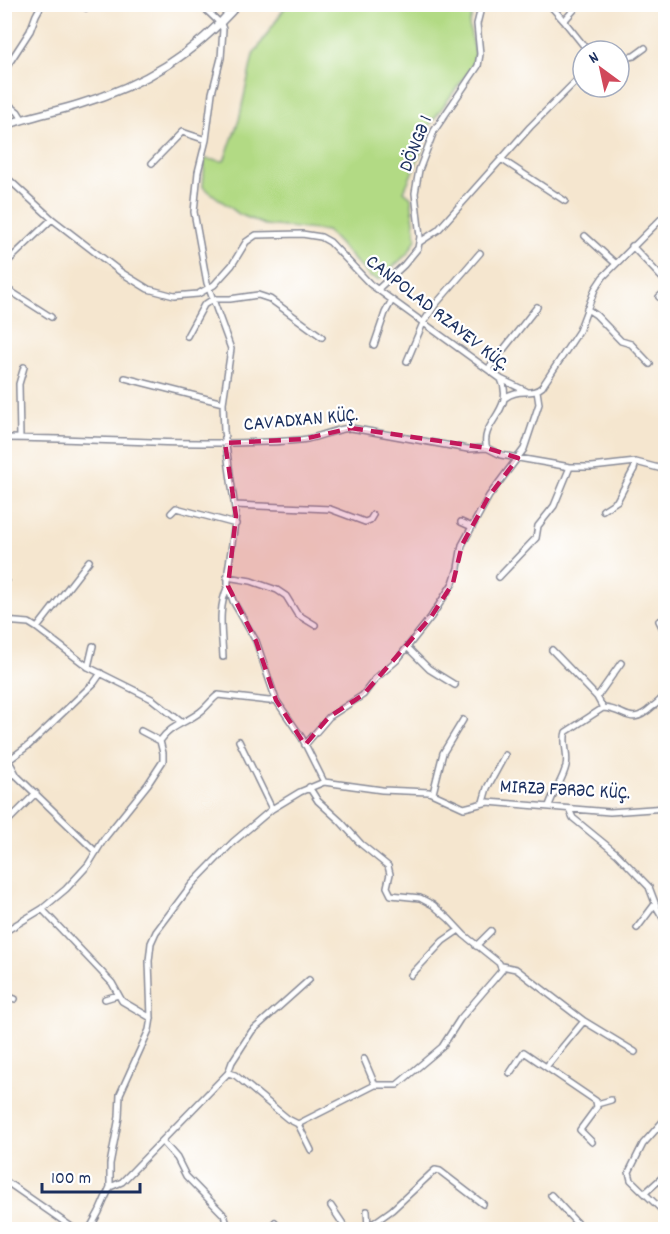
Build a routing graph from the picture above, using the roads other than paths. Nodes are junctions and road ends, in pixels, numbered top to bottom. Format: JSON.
{"nodes":[{"id":1,"x":42,"y":4,"type":"edge"},
{"id":2,"x":200,"y":4,"type":"edge"},
{"id":3,"x":238,"y":4,"type":"edge"},
{"id":4,"x":482,"y":4,"type":"edge"},
{"id":5,"x":549,"y":4,"type":"edge"},
{"id":6,"x":579,"y":4,"type":"edge"},
{"id":7,"x":564,"y":21,"type":"junction"},
{"id":8,"x":221,"y":24,"type":"junction"},
{"id":9,"x":578,"y":39,"type":"edge"},
{"id":10,"x":645,"y":48,"type":"dead end"},
{"id":11,"x":631,"y":57,"type":"edge"},
{"id":12,"x":4,"y":71,"type":"edge"},
{"id":13,"x":571,"y":86,"type":"edge"},
{"id":14,"x":4,"y":101,"type":"edge"},
{"id":15,"x":23,"y":120,"type":"junction"},
{"id":16,"x":4,"y":126,"type":"edge"},
{"id":17,"x":206,"y":140,"type":"junction"},
{"id":18,"x":501,"y":159,"type":"junction"},
{"id":19,"x":152,"y":163,"type":"dead end"},
{"id":20,"x":4,"y":175,"type":"edge"},
{"id":21,"x":565,"y":201,"type":"dead end"},
{"id":22,"x":666,"y":214,"type":"edge"},
{"id":23,"x":52,"y":219,"type":"junction"},
{"id":24,"x":585,"y":236,"type":"dead end"},
{"id":25,"x":420,"y":243,"type":"junction"},
{"id":26,"x":632,"y":246,"type":"junction"},
{"id":27,"x":480,"y":253,"type":"dead end"},
{"id":28,"x":615,"y":263,"type":"junction"},
{"id":29,"x":4,"y":265,"type":"edge"},
{"id":30,"x":666,"y":282,"type":"edge"},
{"id":31,"x":4,"y":286,"type":"edge"},
{"id":32,"x":208,"y":288,"type":"junction"},
{"id":33,"x":378,"y":289,"type":"junction"},
{"id":34,"x":666,"y":291,"type":"edge"},
{"id":35,"x":659,"y":297,"type":"dead end"},
{"id":36,"x":213,"y":299,"type":"junction"},
{"id":37,"x":392,"y":300,"type":"junction"},
{"id":38,"x":537,"y":307,"type":"dead end"},
{"id":39,"x":587,"y":309,"type":"junction"},
{"id":40,"x":51,"y":317,"type":"dead end"},
{"id":41,"x":423,"y":323,"type":"junction"},
{"id":42,"x":187,"y":336,"type":"dead end"},
{"id":43,"x":322,"y":337,"type":"dead end"},
{"id":44,"x":374,"y":345,"type":"dead end"},
{"id":45,"x":407,"y":362,"type":"dead end"},
{"id":46,"x":650,"y":364,"type":"dead end"},
{"id":47,"x":24,"y":367,"type":"dead end"},
{"id":48,"x":488,"y":369,"type":"junction"},
{"id":49,"x":125,"y":378,"type":"dead end"},
{"id":50,"x":501,"y":379,"type":"junction"},
{"id":51,"x":527,"y":391,"type":"junction"},
{"id":52,"x":537,"y":391,"type":"junction"},
{"id":53,"x":506,"y":398,"type":"junction"},
{"id":54,"x":224,"y":403,"type":"junction"},
{"id":55,"x":4,"y":438,"type":"edge"},
{"id":56,"x":20,"y":438,"type":"junction"},
{"id":57,"x":225,"y":443,"type":"junction"},
{"id":58,"x":487,"y":448,"type":"junction"},
{"id":59,"x":519,"y":458,"type":"junction"},
{"id":60,"x":636,"y":462,"type":"junction"},
{"id":61,"x":570,"y":467,"type":"junction"},
{"id":62,"x":666,"y":470,"type":"edge"},
{"id":63,"x":235,"y":505,"type":"junction"},
{"id":64,"x":603,"y":510,"type":"dead end"},
{"id":65,"x":171,"y":513,"type":"dead end"},
{"id":66,"x":373,"y":515,"type":"dead end"},
{"id":67,"x":462,"y":522,"type":"dead end"},
{"id":68,"x":236,"y":524,"type":"junction"},
{"id":69,"x":472,"y":527,"type":"junction"},
{"id":70,"x":89,"y":561,"type":"dead end"},
{"id":71,"x":227,"y":577,"type":"junction"},
{"id":72,"x":499,"y":578,"type":"dead end"},
{"id":73,"x":228,"y":586,"type":"junction"},
{"id":74,"x":4,"y":621,"type":"edge"},
{"id":75,"x":659,"y":621,"type":"dead end"},
{"id":76,"x":315,"y":625,"type":"dead end"},
{"id":77,"x":37,"y":628,"type":"junction"},
{"id":78,"x":666,"y":635,"type":"edge"},
{"id":79,"x":93,"y":646,"type":"dead end"},
{"id":80,"x":408,"y":648,"type":"junction"},
{"id":81,"x":552,"y":650,"type":"dead end"},
{"id":82,"x":223,"y":657,"type":"dead end"},
{"id":83,"x":621,"y":663,"type":"dead end"},
{"id":84,"x":88,"y":667,"type":"junction"},
{"id":85,"x":101,"y":673,"type":"junction"},
{"id":86,"x":666,"y":677,"type":"edge"},
{"id":87,"x":666,"y":683,"type":"edge"},
{"id":88,"x":456,"y":685,"type":"dead end"},
{"id":89,"x":666,"y":693,"type":"edge"},
{"id":90,"x":597,"y":697,"type":"junction"},
{"id":91,"x":276,"y":700,"type":"junction"},
{"id":92,"x":603,"y":708,"type":"junction"},
{"id":93,"x":463,"y":720,"type":"dead end"},
{"id":94,"x":181,"y":722,"type":"junction"},
{"id":95,"x":141,"y":731,"type":"dead end"},
{"id":96,"x":160,"y":741,"type":"junction"},
{"id":97,"x":239,"y":741,"type":"dead end"},
{"id":98,"x":305,"y":744,"type":"junction"},
{"id":99,"x":4,"y":752,"type":"edge"},
{"id":100,"x":505,"y":755,"type":"dead end"},
{"id":101,"x":9,"y":760,"type":"junction"},
{"id":102,"x":14,"y":772,"type":"junction"},
{"id":103,"x":4,"y":782,"type":"edge"},
{"id":104,"x":324,"y":782,"type":"junction"},
{"id":105,"x":309,"y":787,"type":"junction"},
{"id":106,"x":36,"y":793,"type":"junction"},
{"id":107,"x":433,"y":793,"type":"junction"},
{"id":108,"x":483,"y":802,"type":"junction"},
{"id":109,"x":549,"y":806,"type":"junction"},
{"id":110,"x":666,"y":808,"type":"edge"},
{"id":111,"x":272,"y":809,"type":"junction"},
{"id":112,"x":569,"y":809,"type":"junction"},
{"id":113,"x":4,"y":825,"type":"edge"},
{"id":114,"x":96,"y":852,"type":"junction"},
{"id":115,"x":655,"y":904,"type":"junction"},
{"id":116,"x":42,"y":909,"type":"junction"},
{"id":117,"x":664,"y":918,"type":"edge"},
{"id":118,"x":637,"y":928,"type":"dead end"},
{"id":119,"x":459,"y":930,"type":"junction"},
{"id":120,"x":490,"y":931,"type":"dead end"},
{"id":121,"x":4,"y":932,"type":"edge"},
{"id":122,"x":476,"y":946,"type":"junction"},
{"id":123,"x":502,"y":966,"type":"junction"},
{"id":124,"x":411,"y":975,"type":"dead end"},
{"id":125,"x":309,"y":980,"type":"dead end"},
{"id":126,"x":4,"y":995,"type":"edge"},
{"id":127,"x":118,"y":995,"type":"junction"},
{"id":128,"x":15,"y":999,"type":"dead end"},
{"id":129,"x":105,"y":999,"type":"dead end"},
{"id":130,"x":151,"y":1018,"type":"junction"},
{"id":131,"x":584,"y":1021,"type":"junction"},
{"id":132,"x":635,"y":1052,"type":"dead end"},
{"id":133,"x":363,"y":1059,"type":"dead end"},
{"id":134,"x":546,"y":1067,"type":"junction"},
{"id":135,"x":228,"y":1073,"type":"junction"},
{"id":136,"x":510,"y":1073,"type":"dead end"},
{"id":137,"x":375,"y":1084,"type":"junction"},
{"id":138,"x":611,"y":1100,"type":"dead end"},
{"id":139,"x":597,"y":1104,"type":"junction"},
{"id":140,"x":666,"y":1118,"type":"edge"},
{"id":141,"x":298,"y":1124,"type":"junction"},
{"id":142,"x":162,"y":1141,"type":"junction"},
{"id":143,"x":592,"y":1142,"type":"dead end"},
{"id":144,"x":311,"y":1150,"type":"dead end"},
{"id":145,"x":666,"y":1174,"type":"edge"},
{"id":146,"x":4,"y":1180,"type":"edge"},
{"id":147,"x":110,"y":1188,"type":"junction"},
{"id":148,"x":645,"y":1194,"type":"junction"},
{"id":149,"x":551,"y":1195,"type":"dead end"},
{"id":150,"x":483,"y":1204,"type":"dead end"},
{"id":151,"x":331,"y":1206,"type":"dead end"},
{"id":152,"x":367,"y":1211,"type":"dead end"},
{"id":153,"x":666,"y":1215,"type":"edge"},
{"id":154,"x":275,"y":1222,"type":"dead end"},
{"id":155,"x":366,"y":1228,"type":"edge"},
{"id":156,"x":76,"y":1230,"type":"edge"},
{"id":157,"x":89,"y":1230,"type":"edge"},
{"id":158,"x":229,"y":1230,"type":"edge"},
{"id":159,"x":267,"y":1230,"type":"edge"},
{"id":160,"x":347,"y":1230,"type":"edge"},
{"id":161,"x":582,"y":1230,"type":"edge"}],
"edges":[{"from":1,"to":12,"type":"street"},
{"from":2,"to":8,"type":"street"},
{"from":3,"to":8,"type":"street"},
{"from":4,"to":25,"type":"street","name":"DÖNGƏ 1"},
{"from":5,"to":7,"type":"street"},
{"from":6,"to":7,"type":"street"},
{"from":7,"to":9,"type":"street"},
{"from":8,"to":15,"type":"street"},
{"from":8,"to":17,"type":"street"},
{"from":10,"to":11,"type":"street"},
{"from":13,"to":18,"type":"street"},
{"from":14,"to":15,"type":"street"},
{"from":15,"to":16,"type":"street"},
{"from":17,"to":19,"type":"street"},
{"from":17,"to":32,"type":"street"},
{"from":18,"to":21,"type":"street"},
{"from":18,"to":25,"type":"street"},
{"from":20,"to":23,"type":"street","name":"CANPOLAD RZAYEV KÜÇ."},
{"from":22,"to":26,"type":"street"},
{"from":23,"to":29,"type":"street"},
{"from":23,"to":32,"type":"street","name":"CANPOLAD RZAYEV KÜÇ."},
{"from":24,"to":28,"type":"street"},
{"from":25,"to":33,"type":"street"},
{"from":26,"to":28,"type":"street"},
{"from":26,"to":30,"type":"street"},
{"from":27,"to":41,"type":"street"},
{"from":28,"to":39,"type":"street"},
{"from":31,"to":40,"type":"street"},
{"from":32,"to":33,"type":"street","name":"CANPOLAD RZAYEV KÜÇ."},
{"from":32,"to":36,"type":"street"},
{"from":33,"to":37,"type":"street","name":"CANPOLAD RZAYEV KÜÇ."},
{"from":34,"to":35,"type":"street"},
{"from":36,"to":42,"type":"street"},
{"from":36,"to":43,"type":"street"},
{"from":36,"to":54,"type":"street"},
{"from":37,"to":41,"type":"street","name":"CANPOLAD RZAYEV KÜÇ."},
{"from":37,"to":44,"type":"street"},
{"from":38,"to":48,"type":"street"},
{"from":39,"to":46,"type":"street"},
{"from":39,"to":52,"type":"street"},
{"from":41,"to":45,"type":"street"},
{"from":41,"to":48,"type":"street","name":"CANPOLAD RZAYEV KÜÇ."},
{"from":47,"to":56,"type":"street"},
{"from":48,"to":50,"type":"street","name":"CANPOLAD RZAYEV KÜÇ."},
{"from":49,"to":54,"type":"street"},
{"from":50,"to":51,"type":"street"},
{"from":50,"to":53,"type":"street","name":"CANPOLAD RZAYEV KÜÇ."},
{"from":51,"to":52,"type":"street"},
{"from":51,"to":53,"type":"street"},
{"from":52,"to":59,"type":"street"},
{"from":53,"to":58,"type":"street","name":"CANPOLAD RZAYEV KÜÇ."},
{"from":54,"to":57,"type":"street"},
{"from":55,"to":56,"type":"street","name":"CAVADXAN KÜÇ."},
{"from":56,"to":57,"type":"street","name":"CAVADXAN KÜÇ."},
{"from":57,"to":58,"type":"street","name":"CAVADXAN KÜÇ."},
{"from":57,"to":63,"type":"street"},
{"from":58,"to":59,"type":"street","name":"CAVADXAN KÜÇ."},
{"from":59,"to":61,"type":"street","name":"CAVADXAN KÜÇ."},
{"from":59,"to":69,"type":"street"},
{"from":60,"to":61,"type":"street","name":"CAVADXAN KÜÇ."},
{"from":60,"to":62,"type":"street","name":"CAVADXAN KÜÇ."},
{"from":60,"to":64,"type":"street"},
{"from":61,"to":72,"type":"street"},
{"from":63,"to":66,"type":"street"},
{"from":63,"to":68,"type":"street"},
{"from":65,"to":68,"type":"street"},
{"from":67,"to":69,"type":"street"},
{"from":68,"to":71,"type":"street"},
{"from":69,"to":80,"type":"street"},
{"from":70,"to":77,"type":"street"},
{"from":71,"to":73,"type":"street"},
{"from":71,"to":76,"type":"street"},
{"from":73,"to":82,"type":"street"},
{"from":73,"to":91,"type":"street"},
{"from":74,"to":77,"type":"street"},
{"from":75,"to":78,"type":"street"},
{"from":77,"to":84,"type":"street"},
{"from":79,"to":84,"type":"street"},
{"from":80,"to":88,"type":"street"},
{"from":80,"to":98,"type":"street"},
{"from":81,"to":90,"type":"street"},
{"from":83,"to":90,"type":"street"},
{"from":84,"to":85,"type":"street"},
{"from":85,"to":94,"type":"street"},
{"from":85,"to":101,"type":"street"},
{"from":86,"to":87,"type":"street"},
{"from":89,"to":92,"type":"street"},
{"from":90,"to":92,"type":"street"},
{"from":91,"to":94,"type":"street"},
{"from":91,"to":98,"type":"street"},
{"from":92,"to":109,"type":"street"},
{"from":93,"to":107,"type":"street"},
{"from":94,"to":96,"type":"street"},
{"from":95,"to":96,"type":"street"},
{"from":96,"to":114,"type":"street"},
{"from":97,"to":111,"type":"street"},
{"from":98,"to":104,"type":"street"},
{"from":99,"to":101,"type":"street"},
{"from":100,"to":108,"type":"street"},
{"from":101,"to":102,"type":"street"},
{"from":102,"to":103,"type":"street"},
{"from":102,"to":106,"type":"street"},
{"from":104,"to":105,"type":"street"},
{"from":104,"to":107,"type":"street","name":"MIRZƏ FƏRƏC KÜÇ."},
{"from":105,"to":111,"type":"street"},
{"from":105,"to":119,"type":"street"},
{"from":106,"to":113,"type":"street"},
{"from":106,"to":114,"type":"street"},
{"from":107,"to":108,"type":"street","name":"MIRZƏ FƏRƏC KÜÇ."},
{"from":108,"to":109,"type":"street","name":"MIRZƏ FƏRƏC KÜÇ."},
{"from":109,"to":112,"type":"street","name":"MIRZƏ FƏRƏC KÜÇ."},
{"from":110,"to":112,"type":"street","name":"MIRZƏ FƏRƏC KÜÇ."},
{"from":111,"to":130,"type":"street"},
{"from":112,"to":115,"type":"street"},
{"from":114,"to":116,"type":"street"},
{"from":115,"to":117,"type":"street"},
{"from":115,"to":118,"type":"street"},
{"from":116,"to":121,"type":"street"},
{"from":116,"to":127,"type":"street"},
{"from":119,"to":122,"type":"street"},
{"from":119,"to":124,"type":"street"},
{"from":120,"to":122,"type":"street"},
{"from":122,"to":123,"type":"street"},
{"from":123,"to":131,"type":"street"},
{"from":123,"to":137,"type":"street"},
{"from":125,"to":135,"type":"street"},
{"from":126,"to":128,"type":"street"},
{"from":127,"to":129,"type":"street"},
{"from":127,"to":130,"type":"street"},
{"from":130,"to":147,"type":"street"},
{"from":131,"to":132,"type":"street"},
{"from":131,"to":134,"type":"street"},
{"from":133,"to":137,"type":"street"},
{"from":134,"to":136,"type":"street"},
{"from":134,"to":139,"type":"street"},
{"from":135,"to":141,"type":"street"},
{"from":135,"to":142,"type":"street"},
{"from":137,"to":141,"type":"street"},
{"from":138,"to":139,"type":"street"},
{"from":139,"to":143,"type":"street"},
{"from":140,"to":148,"type":"street"},
{"from":141,"to":144,"type":"street"},
{"from":142,"to":147,"type":"street"},
{"from":142,"to":158,"type":"street"},
{"from":145,"to":148,"type":"street"},
{"from":146,"to":156,"type":"street"},
{"from":147,"to":157,"type":"street"},
{"from":148,"to":153,"type":"street"},
{"from":149,"to":161,"type":"street"},
{"from":150,"to":155,"type":"street"},
{"from":151,"to":160,"type":"street"},
{"from":152,"to":155,"type":"street"},
{"from":154,"to":159,"type":"street"}]}
